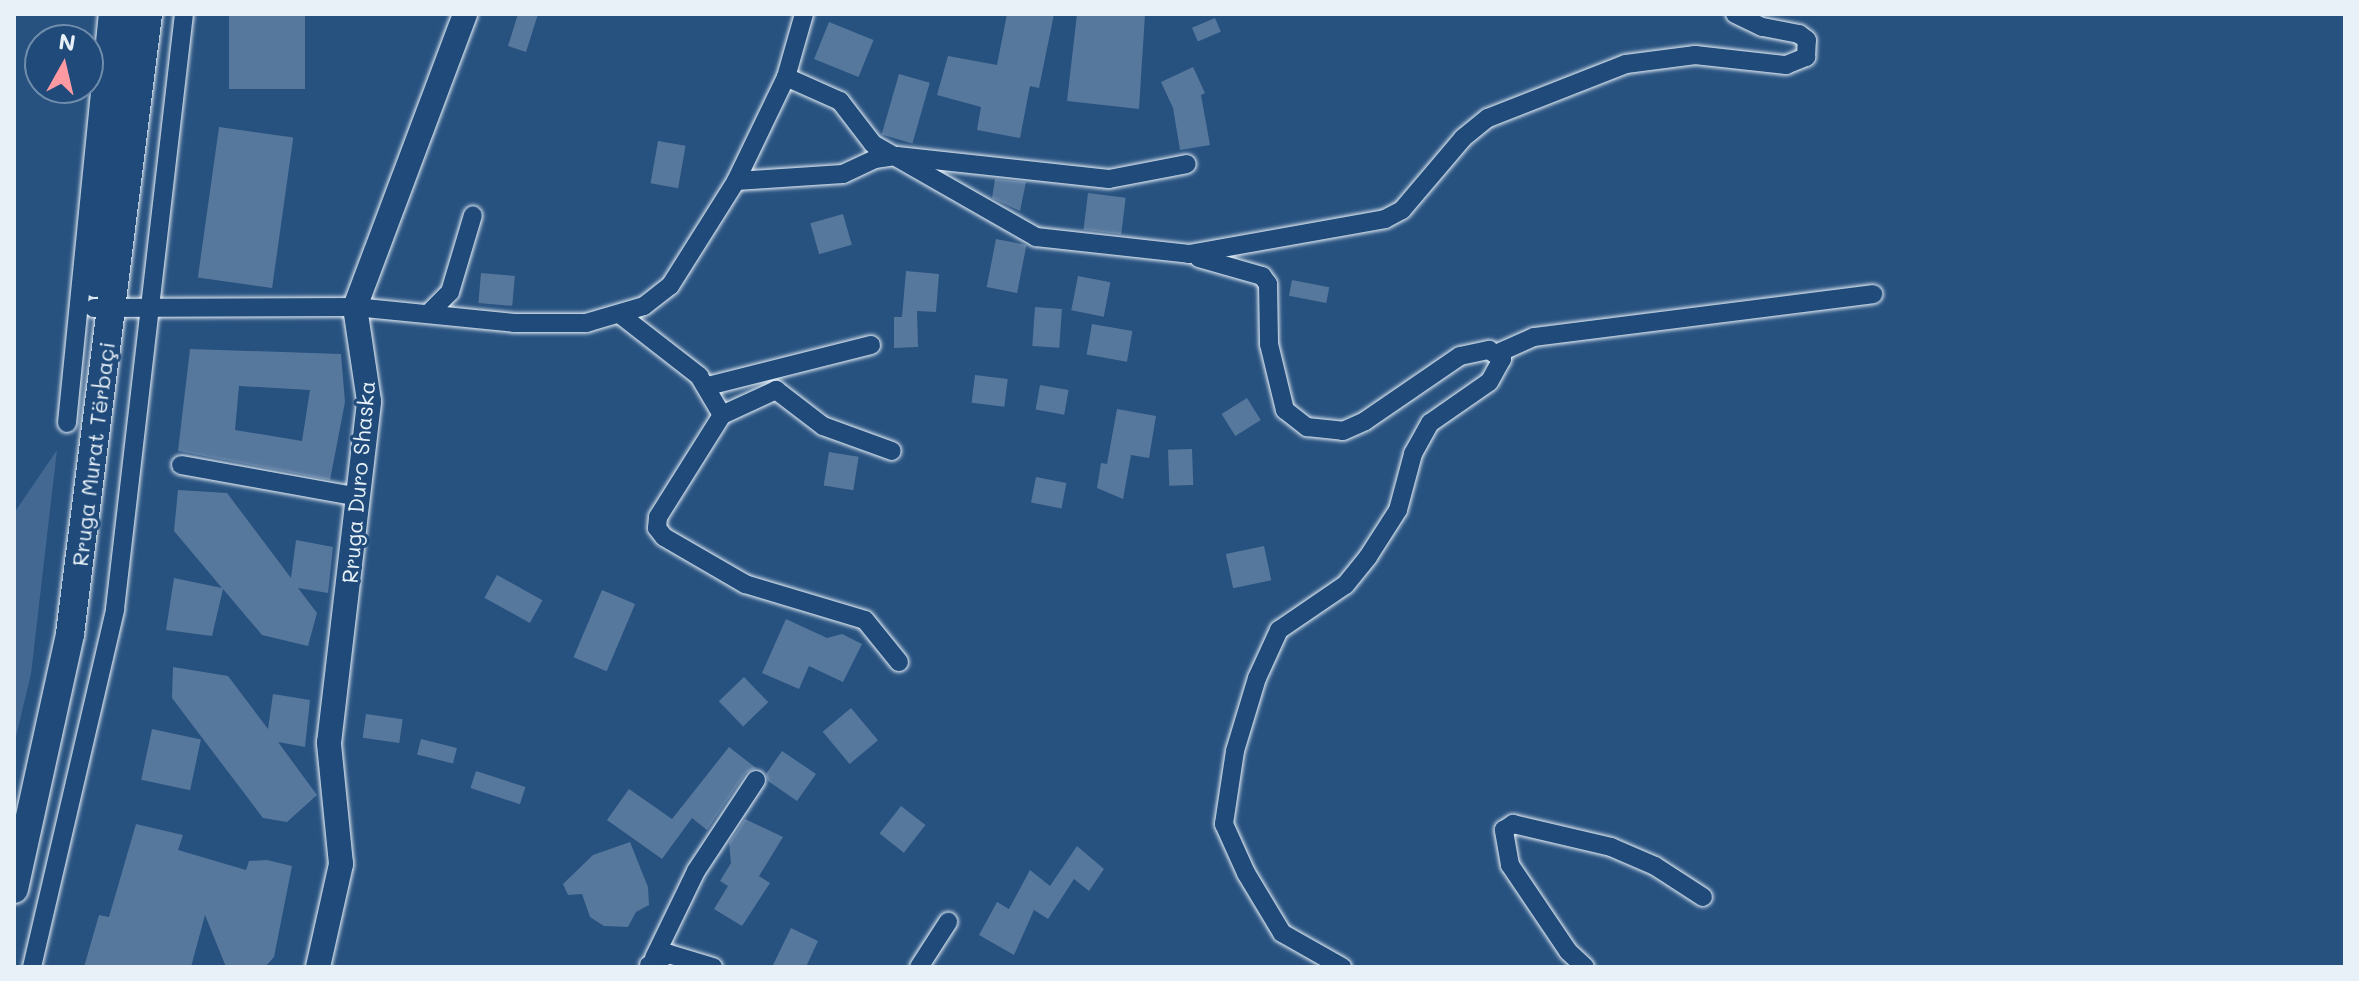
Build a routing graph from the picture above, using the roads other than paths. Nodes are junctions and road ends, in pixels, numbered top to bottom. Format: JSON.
{"nodes":[{"id":1,"x":108,"y":14,"type":"edge"},
{"id":2,"x":128,"y":14,"type":"edge"},
{"id":3,"x":148,"y":14,"type":"edge"},
{"id":4,"x":184,"y":14,"type":"edge"},
{"id":5,"x":465,"y":14,"type":"edge"},
{"id":6,"x":804,"y":14,"type":"edge"},
{"id":7,"x":818,"y":14,"type":"edge"},
{"id":8,"x":1735,"y":14,"type":"edge"},
{"id":9,"x":798,"y":40,"type":"junction"},
{"id":10,"x":786,"y":77,"type":"junction"},
{"id":11,"x":897,"y":156,"type":"junction"},
{"id":12,"x":1187,"y":164,"type":"dead end"},
{"id":13,"x":736,"y":181,"type":"junction"},
{"id":14,"x":473,"y":215,"type":"dead end"},
{"id":15,"x":1189,"y":254,"type":"junction"},
{"id":16,"x":1873,"y":294,"type":"dead end"},
{"id":17,"x":355,"y":307,"type":"junction"},
{"id":18,"x":103,"y":308,"type":"junction"},
{"id":19,"x":149,"y":308,"type":"junction"},
{"id":20,"x":430,"y":312,"type":"junction"},
{"id":21,"x":622,"y":316,"type":"junction"},
{"id":22,"x":871,"y":345,"type":"dead end"},
{"id":23,"x":1498,"y":353,"type":"junction"},
{"id":24,"x":708,"y":386,"type":"junction"},
{"id":25,"x":722,"y":415,"type":"junction"},
{"id":26,"x":67,"y":423,"type":"dead end"},
{"id":27,"x":892,"y":451,"type":"dead end"},
{"id":28,"x":181,"y":465,"type":"dead end"},
{"id":29,"x":359,"y":497,"type":"junction"},
{"id":30,"x":899,"y":662,"type":"dead end"},
{"id":31,"x":756,"y":780,"type":"dead end"},
{"id":32,"x":14,"y":813,"type":"edge"},
{"id":33,"x":14,"y":889,"type":"edge"},
{"id":34,"x":1703,"y":897,"type":"dead end"},
{"id":35,"x":948,"y":922,"type":"dead end"},
{"id":36,"x":651,"y":963,"type":"edge"},
{"id":37,"x":32,"y":967,"type":"edge"},
{"id":38,"x":318,"y":967,"type":"edge"},
{"id":39,"x":713,"y":967,"type":"edge"},
{"id":40,"x":919,"y":967,"type":"edge"},
{"id":41,"x":1342,"y":967,"type":"edge"},
{"id":42,"x":1585,"y":967,"type":"edge"}],
"edges":[{"from":1,"to":26,"type":"street"},
{"from":2,"to":18,"type":"main road","name":"Rruga Murat Tërbaçi"},
{"from":3,"to":18,"type":"main road","name":"Rruga Murat Tërbaçi"},
{"from":4,"to":19,"type":"street"},
{"from":5,"to":17,"type":"main road"},
{"from":6,"to":9,"type":"street"},
{"from":7,"to":9,"type":"street"},
{"from":8,"to":15,"type":"street"},
{"from":9,"to":10,"type":"street"},
{"from":10,"to":11,"type":"street"},
{"from":10,"to":13,"type":"street"},
{"from":11,"to":12,"type":"street"},
{"from":11,"to":13,"type":"street"},
{"from":11,"to":15,"type":"street"},
{"from":13,"to":21,"type":"street"},
{"from":14,"to":20,"type":"street"},
{"from":15,"to":23,"type":"street"},
{"from":16,"to":23,"type":"street"},
{"from":17,"to":19,"type":"street"},
{"from":17,"to":20,"type":"street"},
{"from":17,"to":29,"type":"main road","name":"Rruga Duro Shaska"},
{"from":18,"to":19,"type":"street"},
{"from":18,"to":32,"type":"main road","name":"Rruga Murat Tërbaçi"},
{"from":18,"to":33,"type":"main road","name":"Rruga Murat Tërbaçi"},
{"from":19,"to":37,"type":"street"},
{"from":20,"to":21,"type":"street"},
{"from":21,"to":24,"type":"street"},
{"from":22,"to":24,"type":"street"},
{"from":23,"to":41,"type":"street"},
{"from":24,"to":25,"type":"street"},
{"from":25,"to":27,"type":"street"},
{"from":25,"to":30,"type":"street"},
{"from":28,"to":29,"type":"street"},
{"from":29,"to":38,"type":"main road","name":"Rruga Duro Shaska"},
{"from":31,"to":36,"type":"street"},
{"from":34,"to":42,"type":"street"},
{"from":35,"to":40,"type":"street"},
{"from":36,"to":39,"type":"street"}]}
